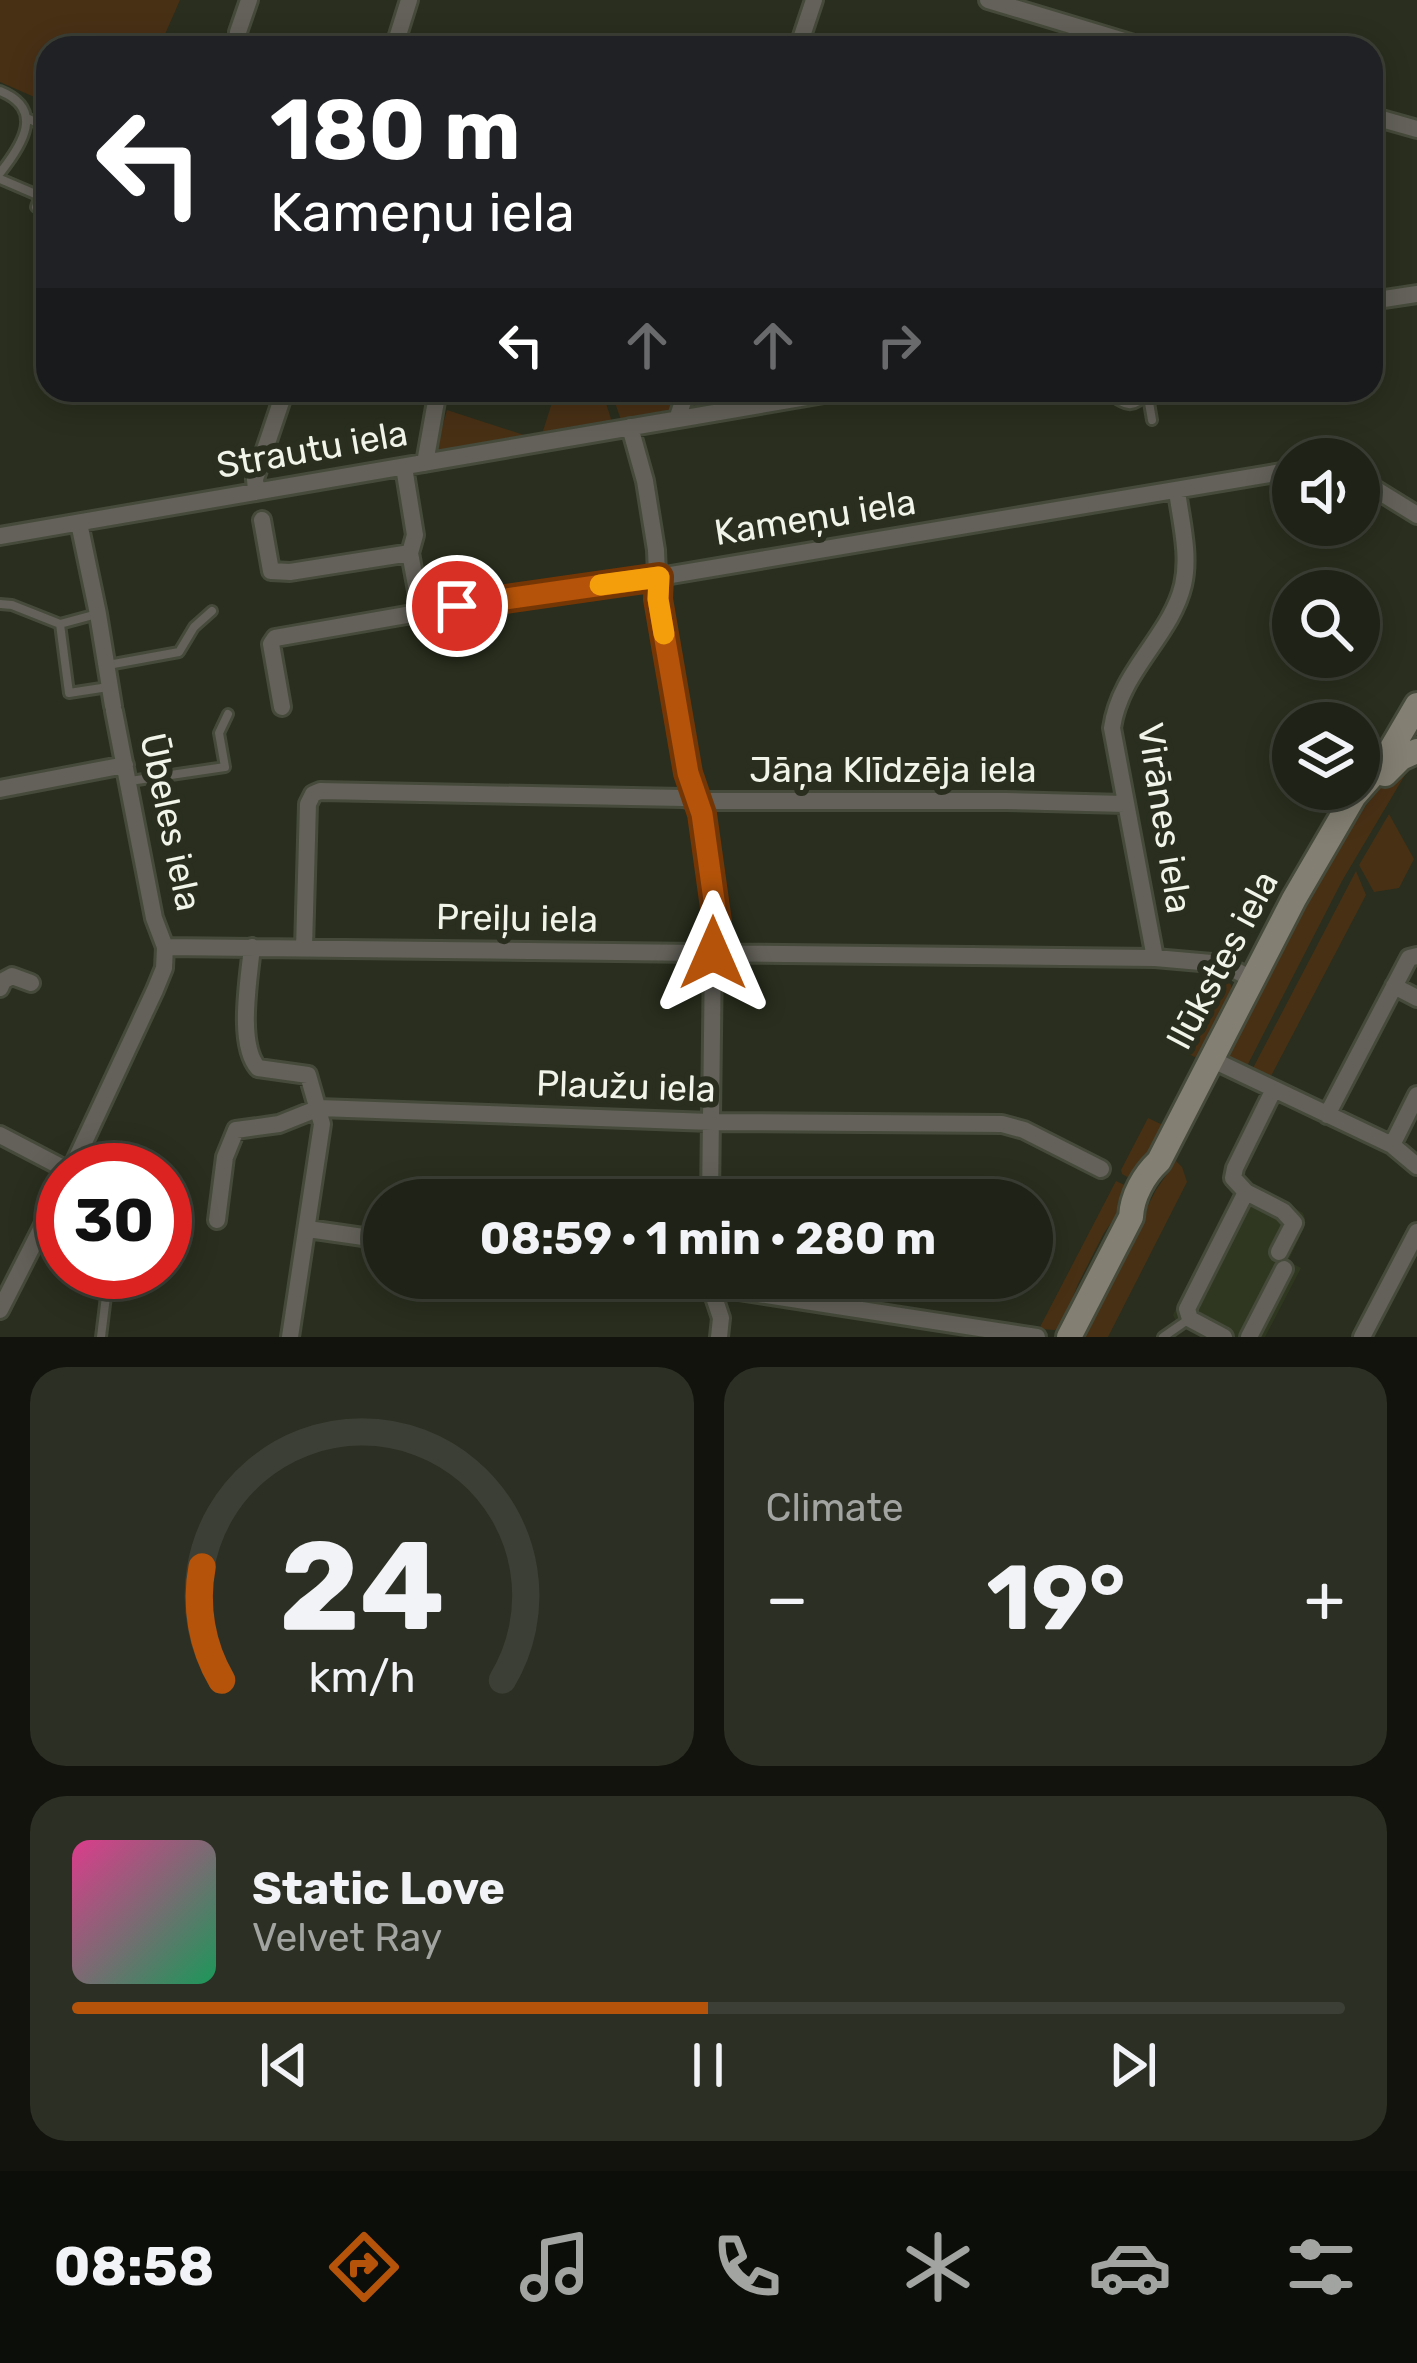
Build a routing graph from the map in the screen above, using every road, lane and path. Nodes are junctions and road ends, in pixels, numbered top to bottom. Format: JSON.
{"nodes":[{"id":1,"x":249,"y":0,"type":"edge"},
{"id":2,"x":409,"y":0,"type":"edge"},
{"id":3,"x":814,"y":0,"type":"edge"},
{"id":4,"x":988,"y":0,"type":"edge"},
{"id":5,"x":238,"y":32,"type":"dead end"},
{"id":6,"x":398,"y":36,"type":"edge"},
{"id":7,"x":802,"y":36,"type":"edge"},
{"id":8,"x":1107,"y":36,"type":"edge"},
{"id":9,"x":0,"y":91,"type":"edge"},
{"id":10,"x":27,"y":118,"type":"junction"},
{"id":11,"x":1383,"y":119,"type":"edge"},
{"id":12,"x":36,"y":122,"type":"edge"},
{"id":13,"x":1417,"y":129,"type":"edge"},
{"id":14,"x":0,"y":176,"type":"edge"},
{"id":15,"x":36,"y":194,"type":"edge"},
{"id":16,"x":1417,"y":294,"type":"edge"},
{"id":17,"x":1383,"y":299,"type":"edge"},
{"id":18,"x":281,"y":402,"type":"edge"},
{"id":19,"x":436,"y":402,"type":"edge"},
{"id":20,"x":683,"y":402,"type":"edge"},
{"id":21,"x":777,"y":402,"type":"edge"},
{"id":22,"x":1149,"y":402,"type":"edge"},
{"id":23,"x":677,"y":419,"type":"junction"},
{"id":24,"x":1152,"y":420,"type":"dead end"},
{"id":25,"x":631,"y":427,"type":"junction"},
{"id":26,"x":425,"y":463,"type":"junction"},
{"id":27,"x":404,"y":467,"type":"junction"},
{"id":28,"x":1272,"y":474,"type":"edge"},
{"id":29,"x":1177,"y":491,"type":"junction"},
{"id":30,"x":1380,"y":491,"type":"edge"},
{"id":31,"x":256,"y":492,"type":"junction"},
{"id":32,"x":1417,"y":515,"type":"edge"},
{"id":33,"x":262,"y":520,"type":"dead end"},
{"id":34,"x":79,"y":523,"type":"junction"},
{"id":35,"x":0,"y":536,"type":"edge"},
{"id":36,"x":410,"y":553,"type":"junction"},
{"id":37,"x":659,"y":577,"type":"junction"},
{"id":38,"x":0,"y":604,"type":"edge"},
{"id":39,"x":212,"y":611,"type":"dead end"},
{"id":40,"x":421,"y":612,"type":"junction"},
{"id":41,"x":98,"y":614,"type":"junction"},
{"id":42,"x":60,"y":624,"type":"junction"},
{"id":43,"x":106,"y":666,"type":"junction"},
{"id":44,"x":110,"y":687,"type":"junction"},
{"id":45,"x":1417,"y":688,"type":"edge"},
{"id":46,"x":1417,"y":705,"type":"edge"},
{"id":47,"x":282,"y":706,"type":"dead end"},
{"id":48,"x":228,"y":714,"type":"dead end"},
{"id":49,"x":1380,"y":738,"type":"edge"},
{"id":50,"x":1417,"y":751,"type":"edge"},
{"id":51,"x":1380,"y":766,"type":"edge"},
{"id":52,"x":127,"y":773,"type":"junction"},
{"id":53,"x":1380,"y":779,"type":"edge"},
{"id":54,"x":0,"y":789,"type":"edge"},
{"id":55,"x":699,"y":801,"type":"junction"},
{"id":56,"x":1125,"y":804,"type":"junction"},
{"id":57,"x":1341,"y":810,"type":"edge"},
{"id":58,"x":165,"y":947,"type":"junction"},
{"id":59,"x":252,"y":947,"type":"junction"},
{"id":60,"x":304,"y":948,"type":"junction"},
{"id":61,"x":713,"y":953,"type":"junction"},
{"id":62,"x":1417,"y":956,"type":"edge"},
{"id":63,"x":1155,"y":958,"type":"junction"},
{"id":64,"x":1252,"y":979,"type":"junction"},
{"id":65,"x":31,"y":983,"type":"dead end"},
{"id":66,"x":1394,"y":986,"type":"junction"},
{"id":67,"x":0,"y":988,"type":"edge"},
{"id":68,"x":1417,"y":998,"type":"edge"},
{"id":69,"x":1211,"y":1059,"type":"junction"},
{"id":70,"x":1274,"y":1089,"type":"junction"},
{"id":71,"x":1417,"y":1095,"type":"edge"},
{"id":72,"x":320,"y":1108,"type":"junction"},
{"id":73,"x":1327,"y":1115,"type":"junction"},
{"id":74,"x":711,"y":1122,"type":"junction"},
{"id":75,"x":0,"y":1135,"type":"edge"},
{"id":76,"x":82,"y":1143,"type":"edge"},
{"id":77,"x":1392,"y":1145,"type":"junction"},
{"id":78,"x":36,"y":1153,"type":"edge"},
{"id":79,"x":1417,"y":1166,"type":"edge"},
{"id":80,"x":1101,"y":1169,"type":"dead end"},
{"id":81,"x":710,"y":1179,"type":"edge"},
{"id":82,"x":1246,"y":1192,"type":"junction"},
{"id":83,"x":218,"y":1220,"type":"dead end"},
{"id":84,"x":308,"y":1229,"type":"junction"},
{"id":85,"x":1417,"y":1232,"type":"edge"},
{"id":86,"x":363,"y":1237,"type":"edge"},
{"id":87,"x":36,"y":1239,"type":"edge"},
{"id":88,"x":106,"y":1299,"type":"edge"},
{"id":89,"x":715,"y":1299,"type":"edge"},
{"id":90,"x":810,"y":1299,"type":"edge"},
{"id":91,"x":0,"y":1310,"type":"edge"},
{"id":92,"x":1190,"y":1318,"type":"junction"},
{"id":93,"x":101,"y":1337,"type":"edge"},
{"id":94,"x":290,"y":1337,"type":"edge"},
{"id":95,"x":718,"y":1337,"type":"edge"},
{"id":96,"x":1037,"y":1337,"type":"edge"},
{"id":97,"x":1069,"y":1337,"type":"edge"},
{"id":98,"x":1163,"y":1337,"type":"edge"},
{"id":99,"x":1224,"y":1337,"type":"edge"},
{"id":100,"x":1249,"y":1337,"type":"edge"},
{"id":101,"x":1362,"y":1337,"type":"edge"}],
"edges":[{"from":1,"to":5,"type":"street"},
{"from":2,"to":6,"type":"street"},
{"from":3,"to":7,"type":"street"},
{"from":4,"to":8,"type":"street"},
{"from":9,"to":10,"type":"lane"},
{"from":10,"to":12,"type":"lane"},
{"from":10,"to":14,"type":"lane"},
{"from":11,"to":13,"type":"street"},
{"from":14,"to":15,"type":"lane"},
{"from":16,"to":17,"type":"street"},
{"from":18,"to":31,"type":"street"},
{"from":19,"to":26,"type":"street"},
{"from":20,"to":23,"type":"street"},
{"from":21,"to":23,"type":"street","name":"Strautu iela"},
{"from":22,"to":24,"type":"lane"},
{"from":23,"to":25,"type":"street","name":"Strautu iela"},
{"from":25,"to":26,"type":"street","name":"Strautu iela"},
{"from":25,"to":37,"type":"street"},
{"from":26,"to":27,"type":"street","name":"Strautu iela"},
{"from":27,"to":31,"type":"street","name":"Strautu iela"},
{"from":27,"to":36,"type":"street"},
{"from":28,"to":29,"type":"street","name":"Kameņu iela"},
{"from":29,"to":37,"type":"street","name":"Kameņu iela"},
{"from":29,"to":56,"type":"street","name":"Virānes iela"},
{"from":30,"to":32,"type":"street"},
{"from":31,"to":34,"type":"street","name":"Strautu iela"},
{"from":33,"to":36,"type":"street"},
{"from":34,"to":35,"type":"street","name":"Strautu iela"},
{"from":34,"to":41,"type":"street","name":"Ūbeles iela"},
{"from":36,"to":40,"type":"street"},
{"from":37,"to":40,"type":"street","name":"Kameņu iela"},
{"from":37,"to":55,"type":"street"},
{"from":38,"to":42,"type":"lane"},
{"from":39,"to":43,"type":"lane"},
{"from":40,"to":47,"type":"street","name":"Kameņu iela"},
{"from":41,"to":42,"type":"lane"},
{"from":41,"to":43,"type":"street","name":"Ūbeles iela"},
{"from":42,"to":44,"type":"lane"},
{"from":43,"to":44,"type":"street","name":"Ūbeles iela"},
{"from":44,"to":52,"type":"street","name":"Ūbeles iela"},
{"from":45,"to":49,"type":"street","name":"Ilūkstes iela"},
{"from":46,"to":51,"type":"street","name":"Ilūkstes iela"},
{"from":48,"to":52,"type":"lane"},
{"from":50,"to":53,"type":"street"},
{"from":52,"to":54,"type":"street"},
{"from":52,"to":58,"type":"street","name":"Ūbeles iela"},
{"from":55,"to":56,"type":"street","name":"Jāņa Klīdzēja iela"},
{"from":55,"to":60,"type":"street","name":"Jāņa Klīdzēja iela"},
{"from":55,"to":61,"type":"street"},
{"from":56,"to":63,"type":"street","name":"Virānes iela"},
{"from":57,"to":64,"type":"street","name":"Ilūkstes iela"},
{"from":58,"to":59,"type":"street","name":"Preiļu iela"},
{"from":58,"to":76,"type":"street"},
{"from":59,"to":60,"type":"street","name":"Preiļu iela"},
{"from":59,"to":72,"type":"street"},
{"from":60,"to":61,"type":"street","name":"Preiļu iela"},
{"from":61,"to":63,"type":"street","name":"Preiļu iela"},
{"from":61,"to":74,"type":"street"},
{"from":62,"to":66,"type":"street"},
{"from":63,"to":64,"type":"street","name":"Preiļu iela"},
{"from":64,"to":69,"type":"street","name":"Ilūkstes iela"},
{"from":65,"to":67,"type":"street"},
{"from":66,"to":68,"type":"street"},
{"from":66,"to":73,"type":"street"},
{"from":69,"to":70,"type":"street"},
{"from":69,"to":97,"type":"street","name":"Ilūkstes iela"},
{"from":70,"to":73,"type":"street"},
{"from":70,"to":82,"type":"street"},
{"from":71,"to":77,"type":"street"},
{"from":72,"to":74,"type":"street","name":"Plaužu iela"},
{"from":72,"to":83,"type":"street","name":"Plaužu iela"},
{"from":72,"to":84,"type":"street"},
{"from":73,"to":77,"type":"street"},
{"from":74,"to":80,"type":"street","name":"Plaužu iela"},
{"from":74,"to":81,"type":"street"},
{"from":75,"to":78,"type":"street"},
{"from":77,"to":79,"type":"street"},
{"from":82,"to":92,"type":"street"},
{"from":82,"to":100,"type":"street"},
{"from":84,"to":86,"type":"street"},
{"from":84,"to":94,"type":"street"},
{"from":85,"to":101,"type":"street"},
{"from":87,"to":91,"type":"street"},
{"from":88,"to":93,"type":"lane"},
{"from":89,"to":95,"type":"street"},
{"from":90,"to":96,"type":"street"},
{"from":92,"to":98,"type":"lane"},
{"from":92,"to":99,"type":"street"}]}
